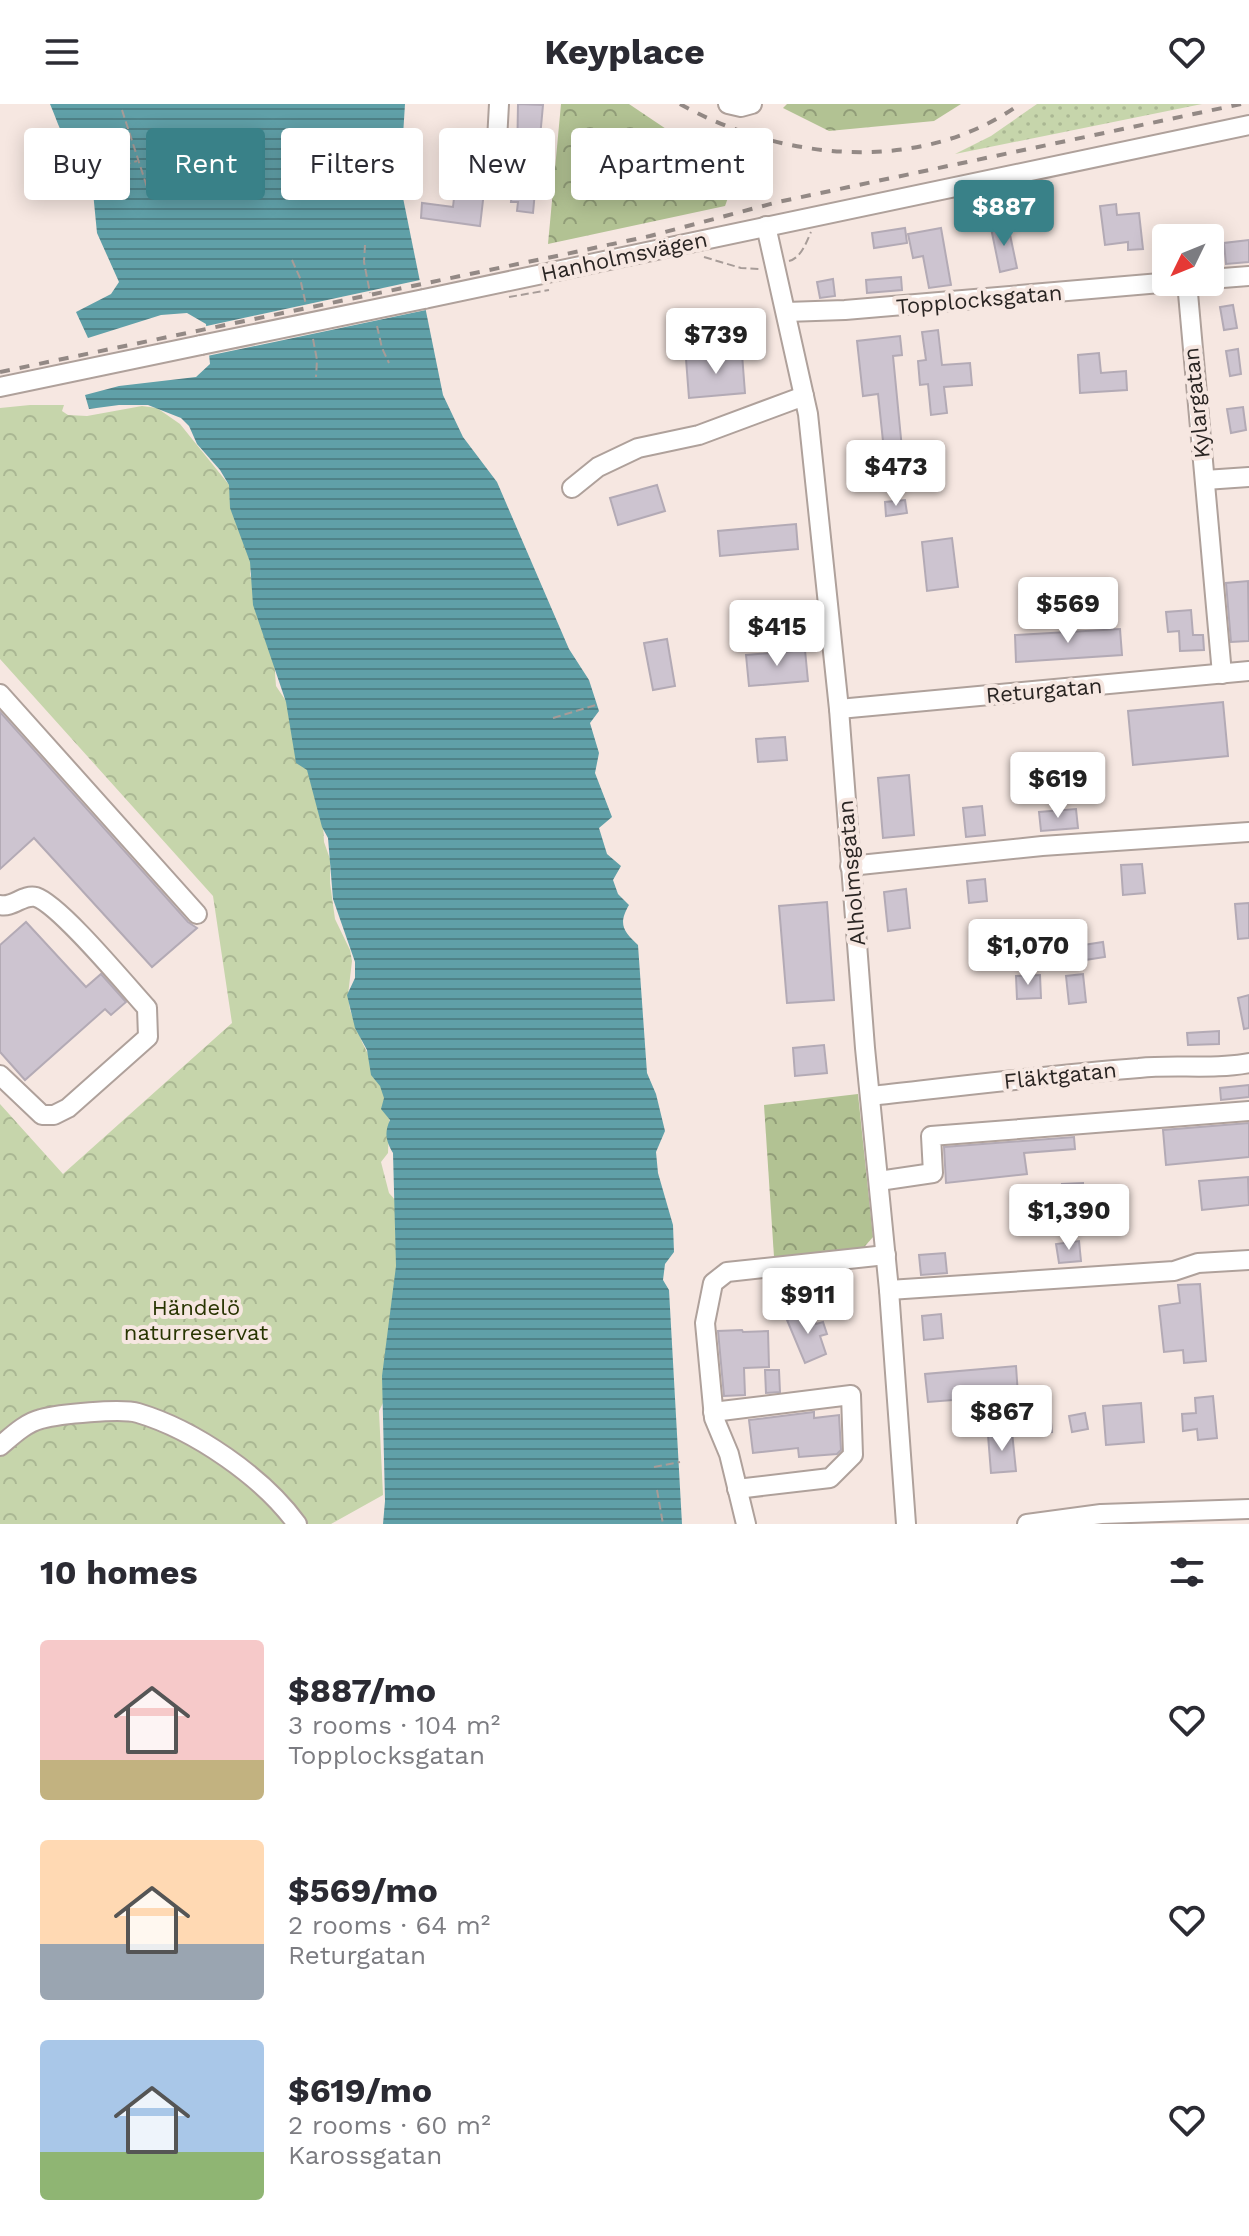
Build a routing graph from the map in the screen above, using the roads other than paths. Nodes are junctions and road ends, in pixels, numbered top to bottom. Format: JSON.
{"nodes":[{"id":1,"x":499,"y":104,"type":"edge"},
{"id":2,"x":728,"y":104,"type":"edge"},
{"id":3,"x":752,"y":104,"type":"edge"},
{"id":4,"x":1249,"y":125,"type":"edge"},
{"id":5,"x":498,"y":128,"type":"edge"},
{"id":6,"x":766,"y":226,"type":"junction"},
{"id":7,"x":1249,"y":276,"type":"edge"},
{"id":8,"x":1224,"y":278,"type":"edge"},
{"id":9,"x":1152,"y":284,"type":"edge"},
{"id":10,"x":1188,"y":296,"type":"edge"},
{"id":11,"x":786,"y":312,"type":"junction"},
{"id":12,"x":0,"y":387,"type":"edge"},
{"id":13,"x":804,"y":396,"type":"junction"},
{"id":14,"x":1249,"y":477,"type":"edge"},
{"id":15,"x":1205,"y":480,"type":"junction"},
{"id":16,"x":572,"y":488,"type":"dead end"},
{"id":17,"x":1249,"y":671,"type":"edge"},
{"id":18,"x":1222,"y":674,"type":"junction"},
{"id":19,"x":0,"y":694,"type":"edge"},
{"id":20,"x":839,"y":709,"type":"junction"},
{"id":21,"x":1249,"y":832,"type":"edge"},
{"id":22,"x":850,"y":866,"type":"junction"},
{"id":23,"x":0,"y":905,"type":"edge"},
{"id":24,"x":197,"y":914,"type":"dead end"},
{"id":25,"x":1249,"y":1063,"type":"edge"},
{"id":26,"x":0,"y":1075,"type":"edge"},
{"id":27,"x":871,"y":1096,"type":"junction"},
{"id":28,"x":1249,"y":1111,"type":"edge"},
{"id":29,"x":879,"y":1181,"type":"junction"},
{"id":30,"x":886,"y":1255,"type":"junction"},
{"id":31,"x":1249,"y":1260,"type":"edge"},
{"id":32,"x":889,"y":1290,"type":"junction"},
{"id":33,"x":713,"y":1412,"type":"junction"},
{"id":34,"x":0,"y":1446,"type":"edge"},
{"id":35,"x":737,"y":1489,"type":"junction"},
{"id":36,"x":1249,"y":1509,"type":"edge"},
{"id":37,"x":297,"y":1524,"type":"edge"},
{"id":38,"x":746,"y":1524,"type":"edge"},
{"id":39,"x":906,"y":1524,"type":"edge"},
{"id":40,"x":1027,"y":1524,"type":"edge"}],
"edges":[{"from":1,"to":5,"type":"street"},
{"from":2,"to":3,"type":"street"},
{"from":4,"to":6,"type":"street","name":"Hanholmsvägen"},
{"from":6,"to":11,"type":"street","name":"Alholmsgatan"},
{"from":6,"to":12,"type":"street","name":"Hanholmsvägen","bridge":true},
{"from":7,"to":8,"type":"street"},
{"from":9,"to":11,"type":"street","name":"Topplocksgatan"},
{"from":10,"to":15,"type":"street","name":"Kylargatan"},
{"from":11,"to":13,"type":"street","name":"Alholmsgatan"},
{"from":13,"to":16,"type":"street"},
{"from":13,"to":20,"type":"street","name":"Alholmsgatan"},
{"from":14,"to":15,"type":"street","name":"Kylargatan"},
{"from":15,"to":18,"type":"street"},
{"from":17,"to":18,"type":"street","name":"Returgatan"},
{"from":18,"to":20,"type":"street","name":"Returgatan"},
{"from":19,"to":24,"type":"street"},
{"from":20,"to":22,"type":"street","name":"Alholmsgatan"},
{"from":21,"to":22,"type":"street"},
{"from":22,"to":27,"type":"street","name":"Alholmsgatan"},
{"from":23,"to":26,"type":"street"},
{"from":25,"to":27,"type":"street","name":"Fläktgatan"},
{"from":27,"to":29,"type":"street","name":"Alholmsgatan"},
{"from":28,"to":29,"type":"street"},
{"from":29,"to":30,"type":"street","name":"Alholmsgatan"},
{"from":30,"to":32,"type":"street","name":"Alholmsgatan"},
{"from":30,"to":33,"type":"street"},
{"from":31,"to":32,"type":"street"},
{"from":32,"to":39,"type":"street","name":"Alholmsgatan"},
{"from":33,"to":35,"type":"street"},
{"from":33,"to":35,"type":"street"},
{"from":34,"to":37,"type":"street"},
{"from":35,"to":38,"type":"street"},
{"from":36,"to":40,"type":"street"}]}
